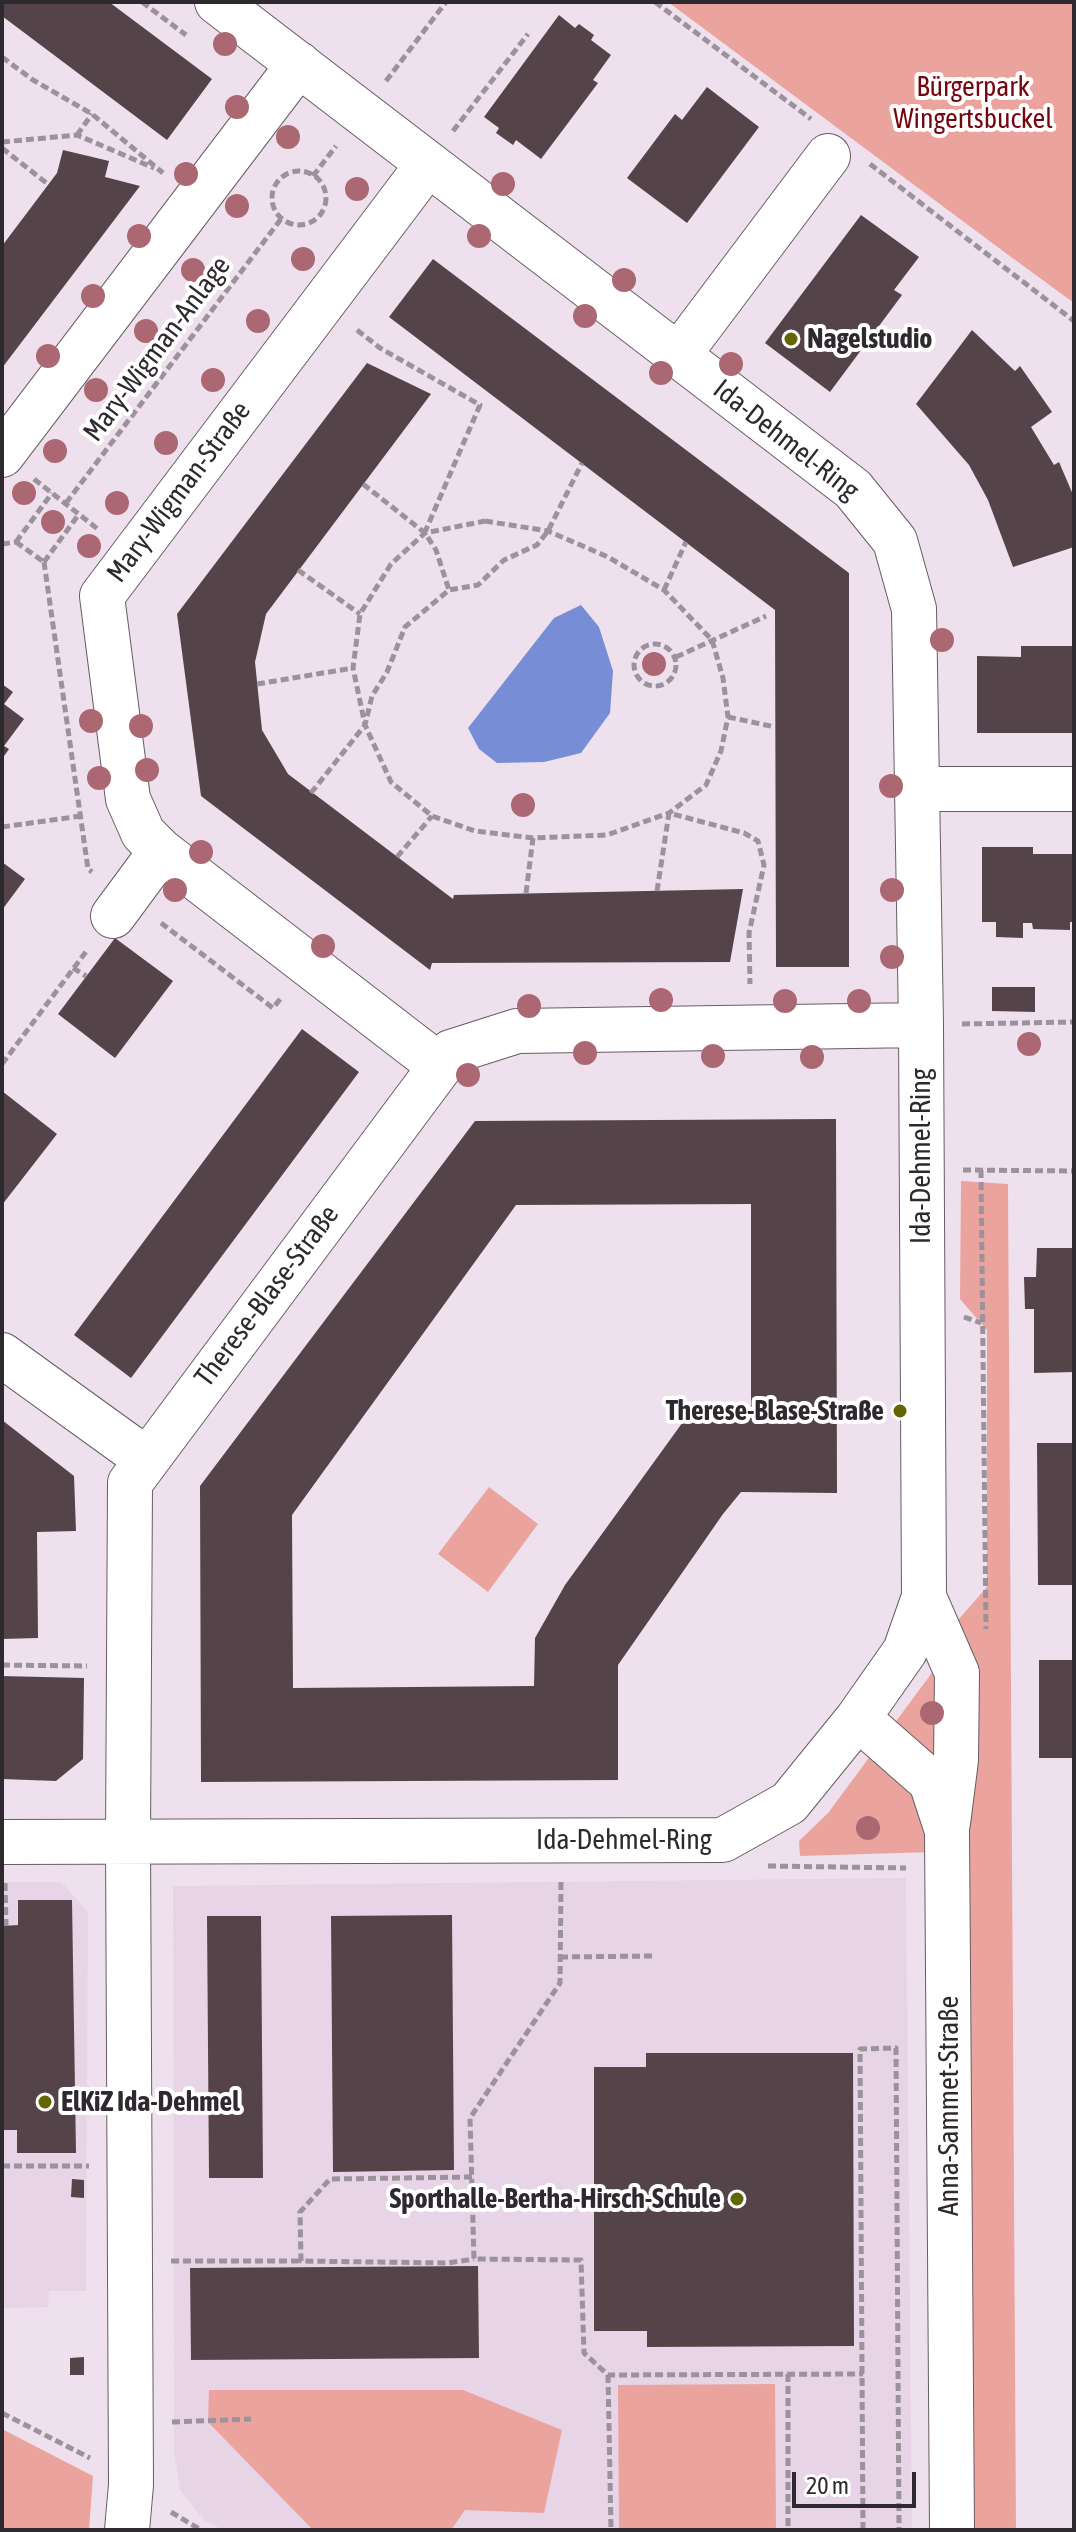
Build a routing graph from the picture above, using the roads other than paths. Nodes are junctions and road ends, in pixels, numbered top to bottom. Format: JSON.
{"nodes":[{"id":1,"x":217,"y":2,"type":"edge"},
{"id":2,"x":299,"y":64,"type":"junction"},
{"id":3,"x":828,"y":156,"type":"dead end"},
{"id":4,"x":428,"y":164,"type":"junction"},
{"id":5,"x":677,"y":357,"type":"junction"},
{"id":6,"x":2,"y":455,"type":"edge"},
{"id":7,"x":917,"y":789,"type":"junction"},
{"id":8,"x":1074,"y":789,"type":"edge"},
{"id":9,"x":161,"y":851,"type":"junction"},
{"id":10,"x":113,"y":916,"type":"road end"},
{"id":11,"x":921,"y":1025,"type":"junction"},
{"id":12,"x":440,"y":1066,"type":"junction"},
{"id":13,"x":2,"y":1353,"type":"edge"},
{"id":14,"x":146,"y":1459,"type":"junction"},
{"id":15,"x":924,"y":1597,"type":"junction"},
{"id":16,"x":858,"y":1718,"type":"junction"},
{"id":17,"x":128,"y":1840,"type":"junction"},
{"id":18,"x":2,"y":1842,"type":"edge"},
{"id":19,"x":947,"y":1850,"type":"junction"},
{"id":20,"x":127,"y":2530,"type":"edge"},
{"id":21,"x":952,"y":2530,"type":"edge"}],
"edges":[{"from":1,"to":2,"type":"street","name":"Ida-Dehmel-Ring"},
{"from":2,"to":4,"type":"street","name":"Ida-Dehmel-Ring"},
{"from":2,"to":6,"type":"street"},
{"from":3,"to":5,"type":"street"},
{"from":4,"to":5,"type":"street","name":"Ida-Dehmel-Ring"},
{"from":4,"to":9,"type":"street","name":"Mary-Wigman-Straße"},
{"from":5,"to":7,"type":"street","name":"Ida-Dehmel-Ring"},
{"from":7,"to":8,"type":"street"},
{"from":7,"to":11,"type":"street","name":"Ida-Dehmel-Ring"},
{"from":9,"to":10,"type":"street"},
{"from":9,"to":12,"type":"street","name":"Mary-Wigman-Straße"},
{"from":11,"to":12,"type":"street","name":"Therese-Blase-Straße"},
{"from":11,"to":15,"type":"street","name":"Ida-Dehmel-Ring"},
{"from":12,"to":14,"type":"street","name":"Therese-Blase-Straße"},
{"from":13,"to":14,"type":"street"},
{"from":14,"to":17,"type":"street","name":"Therese-Blase-Straße"},
{"from":15,"to":16,"type":"street","name":"Ida-Dehmel-Ring"},
{"from":15,"to":19,"type":"street"},
{"from":16,"to":17,"type":"street","name":"Ida-Dehmel-Ring"},
{"from":16,"to":19,"type":"street","name":"Anna-Sammet-Straße"},
{"from":17,"to":18,"type":"street","name":"Ida-Dehmel-Ring"},
{"from":17,"to":20,"type":"street","name":"Therese-Blase-Straße"},
{"from":19,"to":21,"type":"street","name":"Anna-Sammet-Straße"}]}
